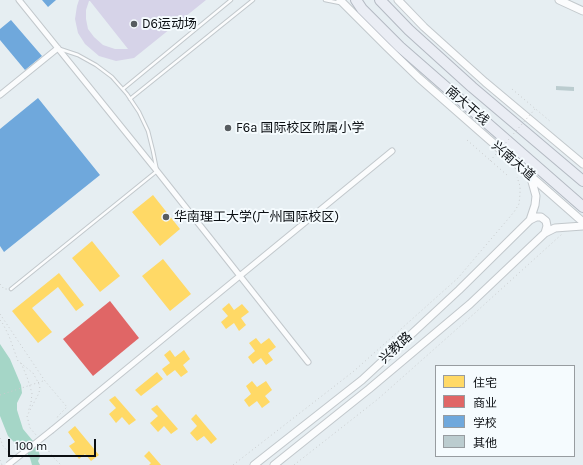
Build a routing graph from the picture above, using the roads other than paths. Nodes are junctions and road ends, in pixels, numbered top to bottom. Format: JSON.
{"nodes":[{"id":1,"x":19,"y":0,"type":"edge"},
{"id":2,"x":232,"y":0,"type":"edge"},
{"id":3,"x":253,"y":0,"type":"edge"},
{"id":4,"x":325,"y":0,"type":"edge"},
{"id":5,"x":356,"y":0,"type":"edge"},
{"id":6,"x":380,"y":0,"type":"edge"},
{"id":7,"x":386,"y":0,"type":"edge"},
{"id":8,"x":398,"y":0,"type":"edge"},
{"id":9,"x":559,"y":0,"type":"edge"},
{"id":10,"x":346,"y":1,"type":"edge"},
{"id":11,"x":362,"y":8,"type":"junction"},
{"id":12,"x":583,"y":11,"type":"edge"},
{"id":13,"x":409,"y":30,"type":"junction"},
{"id":14,"x":58,"y":48,"type":"junction"},
{"id":15,"x":123,"y":89,"type":"junction"},
{"id":16,"x":0,"y":95,"type":"edge"},
{"id":17,"x":130,"y":99,"type":"junction"},
{"id":18,"x":392,"y":151,"type":"dead end"},
{"id":19,"x":583,"y":164,"type":"edge"},
{"id":20,"x":157,"y":171,"type":"junction"},
{"id":21,"x":531,"y":177,"type":"junction"},
{"id":22,"x":583,"y":181,"type":"edge"},
{"id":23,"x":583,"y":207,"type":"edge"},
{"id":24,"x":530,"y":220,"type":"junction"},
{"id":25,"x":583,"y":222,"type":"edge"},
{"id":26,"x":583,"y":226,"type":"edge"},
{"id":27,"x":545,"y":234,"type":"junction"},
{"id":28,"x":239,"y":277,"type":"junction"},
{"id":29,"x":11,"y":289,"type":"road end"},
{"id":30,"x":308,"y":362,"type":"dead end"},
{"id":31,"x":8,"y":465,"type":"edge"},
{"id":32,"x":254,"y":465,"type":"edge"},
{"id":33,"x":274,"y":465,"type":"edge"}],
"edges":[{"from":1,"to":14,"type":"street"},
{"from":2,"to":15,"type":"lane"},
{"from":3,"to":17,"type":"lane"},
{"from":4,"to":10,"type":"lane"},
{"from":5,"to":11,"type":"highway","name":"南大干线"},
{"from":6,"to":13,"type":"highway","name":"南大干线"},
{"from":7,"to":13,"type":"highway"},
{"from":8,"to":19,"type":"street"},
{"from":9,"to":12,"type":"street"},
{"from":10,"to":11,"type":"highway"},
{"from":10,"to":21,"type":"street","name":"兴南大道"},
{"from":11,"to":23,"type":"highway","name":"南大干线"},
{"from":13,"to":22,"type":"highway","name":"南大干线"},
{"from":14,"to":15,"type":"lane"},
{"from":14,"to":16,"type":"street"},
{"from":14,"to":20,"type":"street"},
{"from":15,"to":17,"type":"lane"},
{"from":17,"to":20,"type":"lane"},
{"from":18,"to":28,"type":"street"},
{"from":20,"to":28,"type":"street"},
{"from":20,"to":29,"type":"lane"},
{"from":21,"to":24,"type":"street"},
{"from":21,"to":25,"type":"street","name":"兴南大道"},
{"from":24,"to":27,"type":"street"},
{"from":24,"to":32,"type":"street","name":"兴教路"},
{"from":26,"to":27,"type":"street"},
{"from":27,"to":33,"type":"street","name":"兴教路"},
{"from":28,"to":30,"type":"street"},
{"from":28,"to":31,"type":"street","bridge":true}]}
